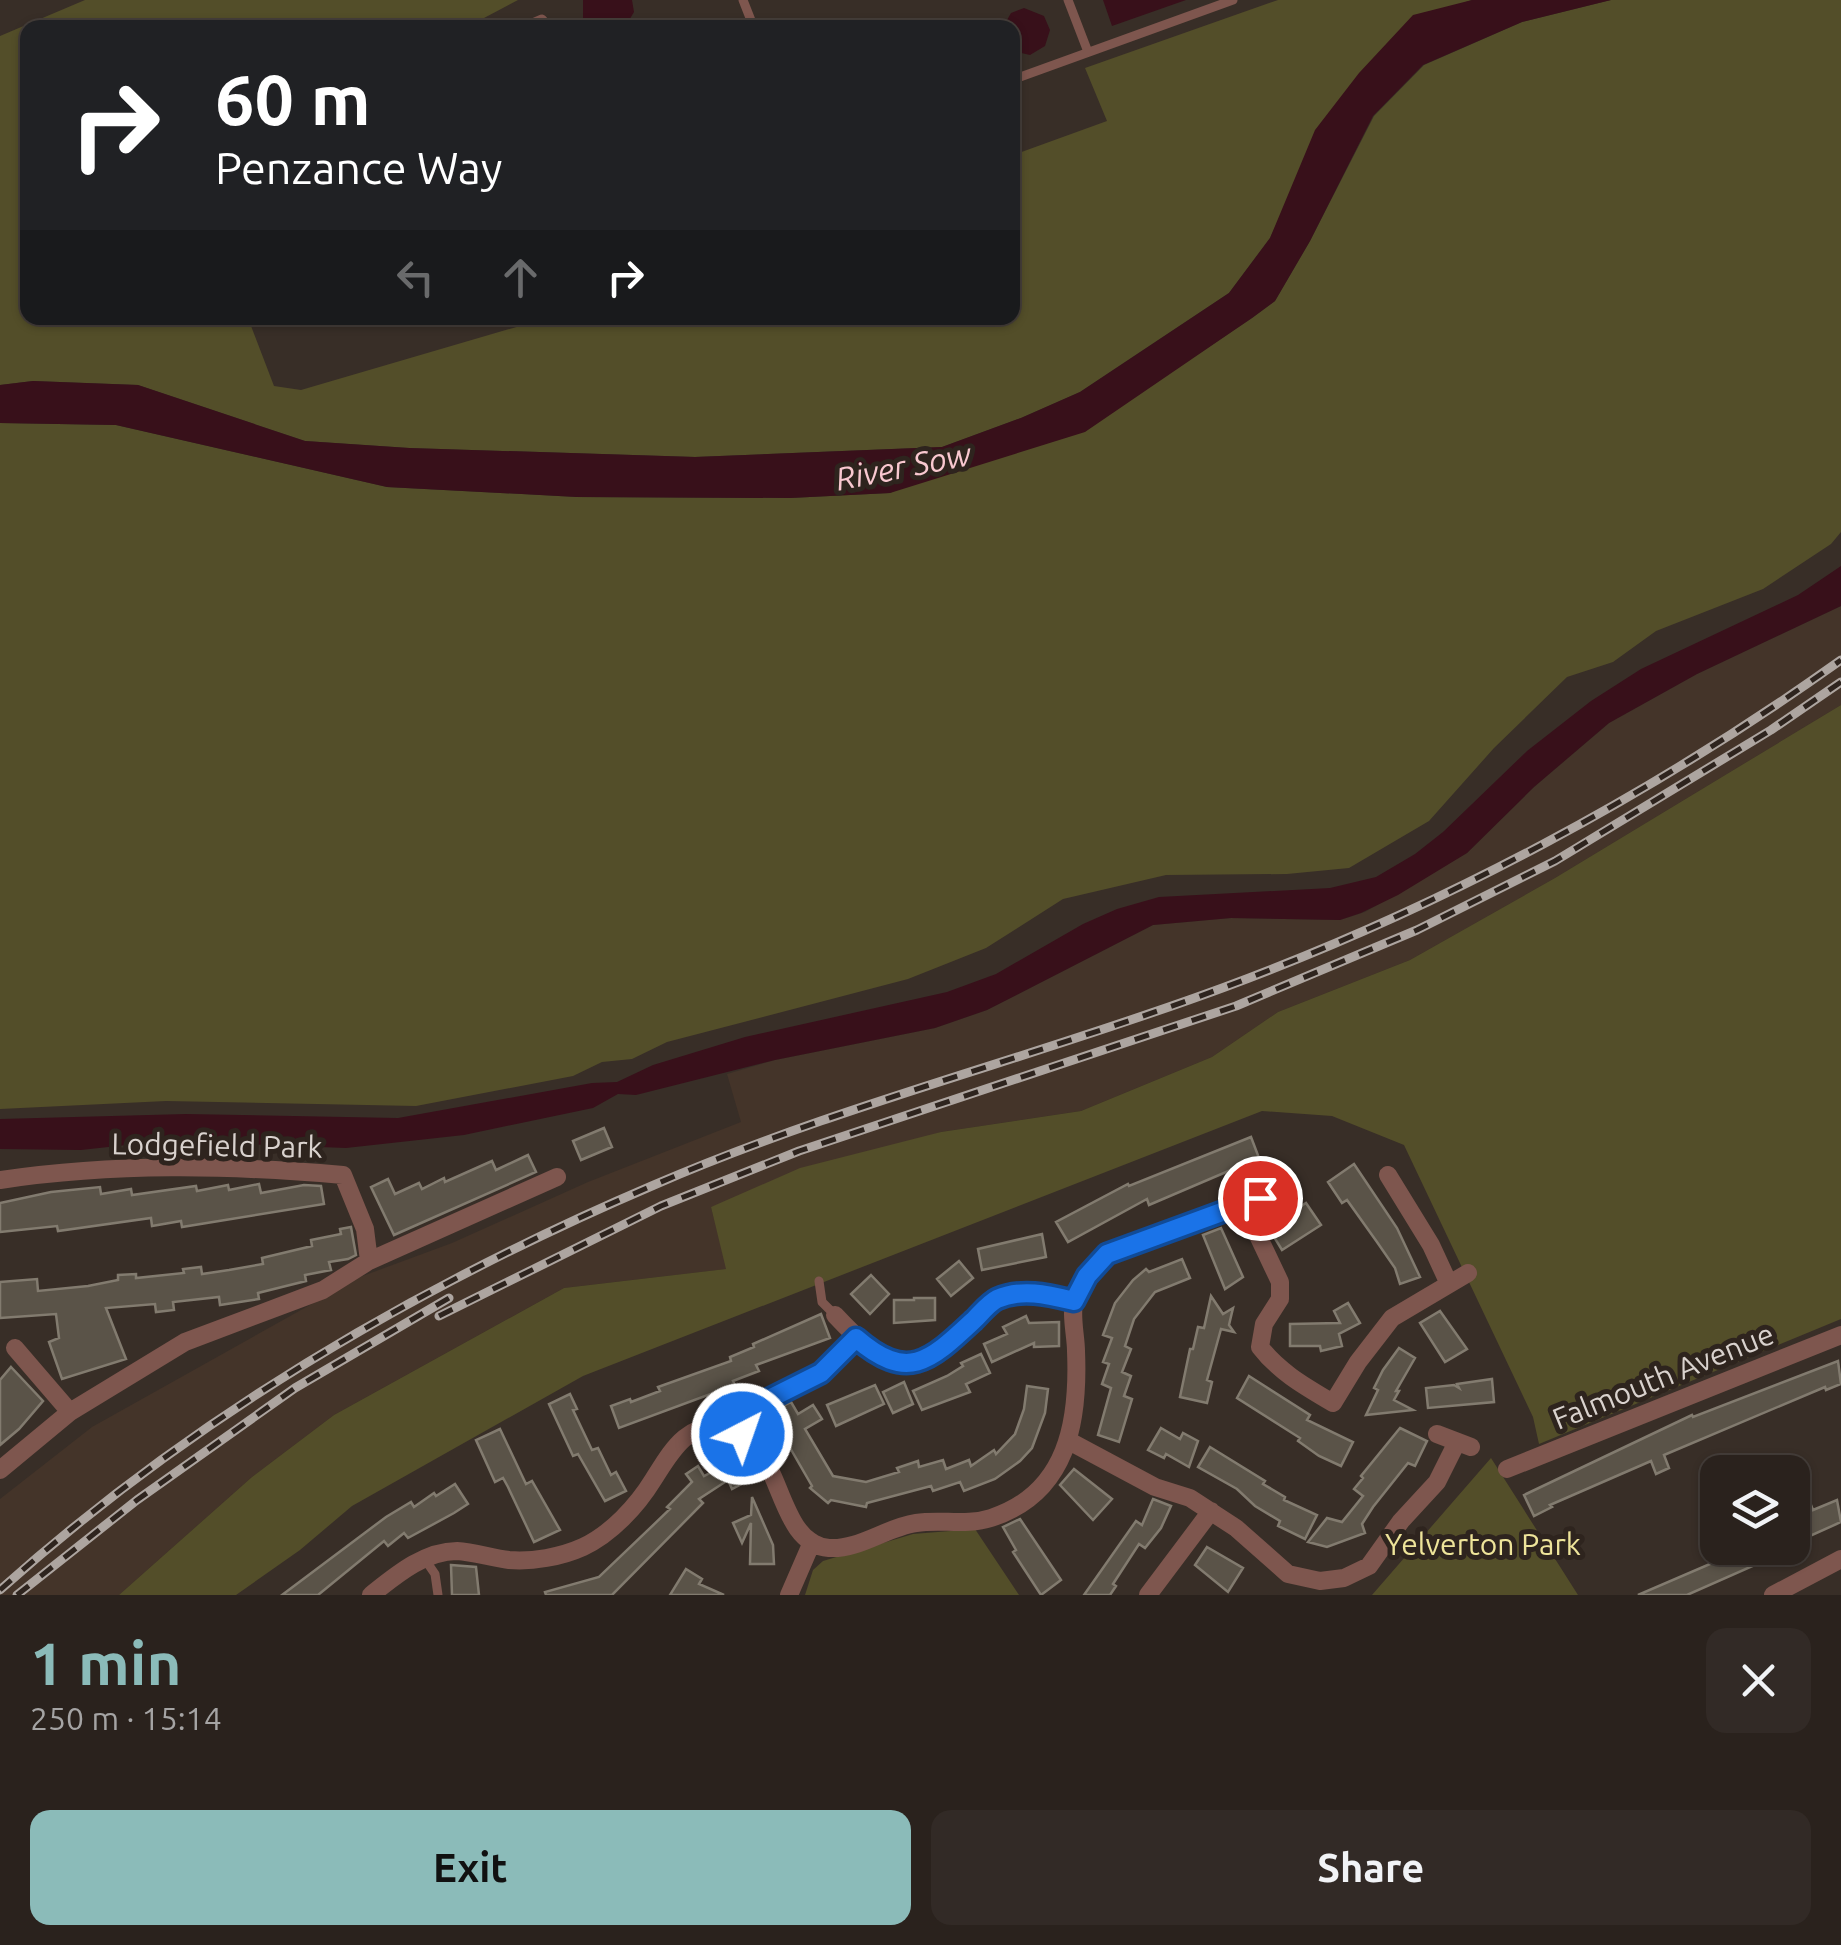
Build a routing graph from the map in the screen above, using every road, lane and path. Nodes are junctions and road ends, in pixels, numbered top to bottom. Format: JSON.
{"nodes":[{"id":1,"x":1068,"y":0,"type":"edge"},
{"id":2,"x":1233,"y":0,"type":"edge"},
{"id":3,"x":1088,"y":52,"type":"junction"},
{"id":4,"x":1020,"y":77,"type":"edge"},
{"id":5,"x":1388,"y":1175,"type":"dead end"},
{"id":6,"x":556,"y":1178,"type":"dead end"},
{"id":7,"x":0,"y":1180,"type":"edge"},
{"id":8,"x":370,"y":1261,"type":"junction"},
{"id":9,"x":1468,"y":1273,"type":"dead end"},
{"id":10,"x":819,"y":1281,"type":"dead end"},
{"id":11,"x":1449,"y":1284,"type":"junction"},
{"id":12,"x":1074,"y":1301,"type":"junction"},
{"id":13,"x":835,"y":1315,"type":"joint"},
{"id":14,"x":1841,"y":1334,"type":"edge"},
{"id":15,"x":856,"y":1338,"type":"junction"},
{"id":16,"x":15,"y":1348,"type":"dead end"},
{"id":17,"x":70,"y":1412,"type":"junction"},
{"id":18,"x":742,"y":1434,"type":"junction"},
{"id":19,"x":1437,"y":1434,"type":"dead end"},
{"id":20,"x":1069,"y":1442,"type":"junction"},
{"id":21,"x":1506,"y":1469,"type":"dead end"},
{"id":22,"x":0,"y":1470,"type":"edge"},
{"id":23,"x":1211,"y":1511,"type":"junction"},
{"id":24,"x":812,"y":1542,"type":"junction"},
{"id":25,"x":424,"y":1558,"type":"junction"},
{"id":26,"x":1841,"y":1560,"type":"edge"},
{"id":27,"x":1320,"y":1588,"type":"edge"},
{"id":28,"x":371,"y":1595,"type":"edge"},
{"id":29,"x":438,"y":1595,"type":"edge"},
{"id":30,"x":789,"y":1595,"type":"edge"},
{"id":31,"x":1148,"y":1595,"type":"edge"},
{"id":32,"x":1772,"y":1595,"type":"edge"}],
"edges":[{"from":1,"to":3,"type":"lane"},
{"from":2,"to":3,"type":"lane"},
{"from":3,"to":4,"type":"lane"},
{"from":5,"to":11,"type":"street"},
{"from":6,"to":8,"type":"street"},
{"from":7,"to":8,"type":"street","name":"Lodgefield Park"},
{"from":8,"to":17,"type":"street"},
{"from":9,"to":11,"type":"street"},
{"from":10,"to":13,"type":"lane"},
{"from":11,"to":12,"type":"street"},
{"from":12,"to":15,"type":"street"},
{"from":12,"to":20,"type":"street"},
{"from":13,"to":15,"type":"street"},
{"from":14,"to":21,"type":"street","name":"Falmouth Avenue"},
{"from":15,"to":18,"type":"street"},
{"from":16,"to":17,"type":"street"},
{"from":17,"to":22,"type":"street"},
{"from":18,"to":24,"type":"street"},
{"from":18,"to":25,"type":"street"},
{"from":19,"to":27,"type":"street"},
{"from":20,"to":23,"type":"street"},
{"from":20,"to":24,"type":"street"},
{"from":23,"to":27,"type":"street"},
{"from":23,"to":31,"type":"street"},
{"from":24,"to":30,"type":"street"},
{"from":25,"to":28,"type":"street"},
{"from":25,"to":29,"type":"lane"},
{"from":26,"to":32,"type":"street"}]}
